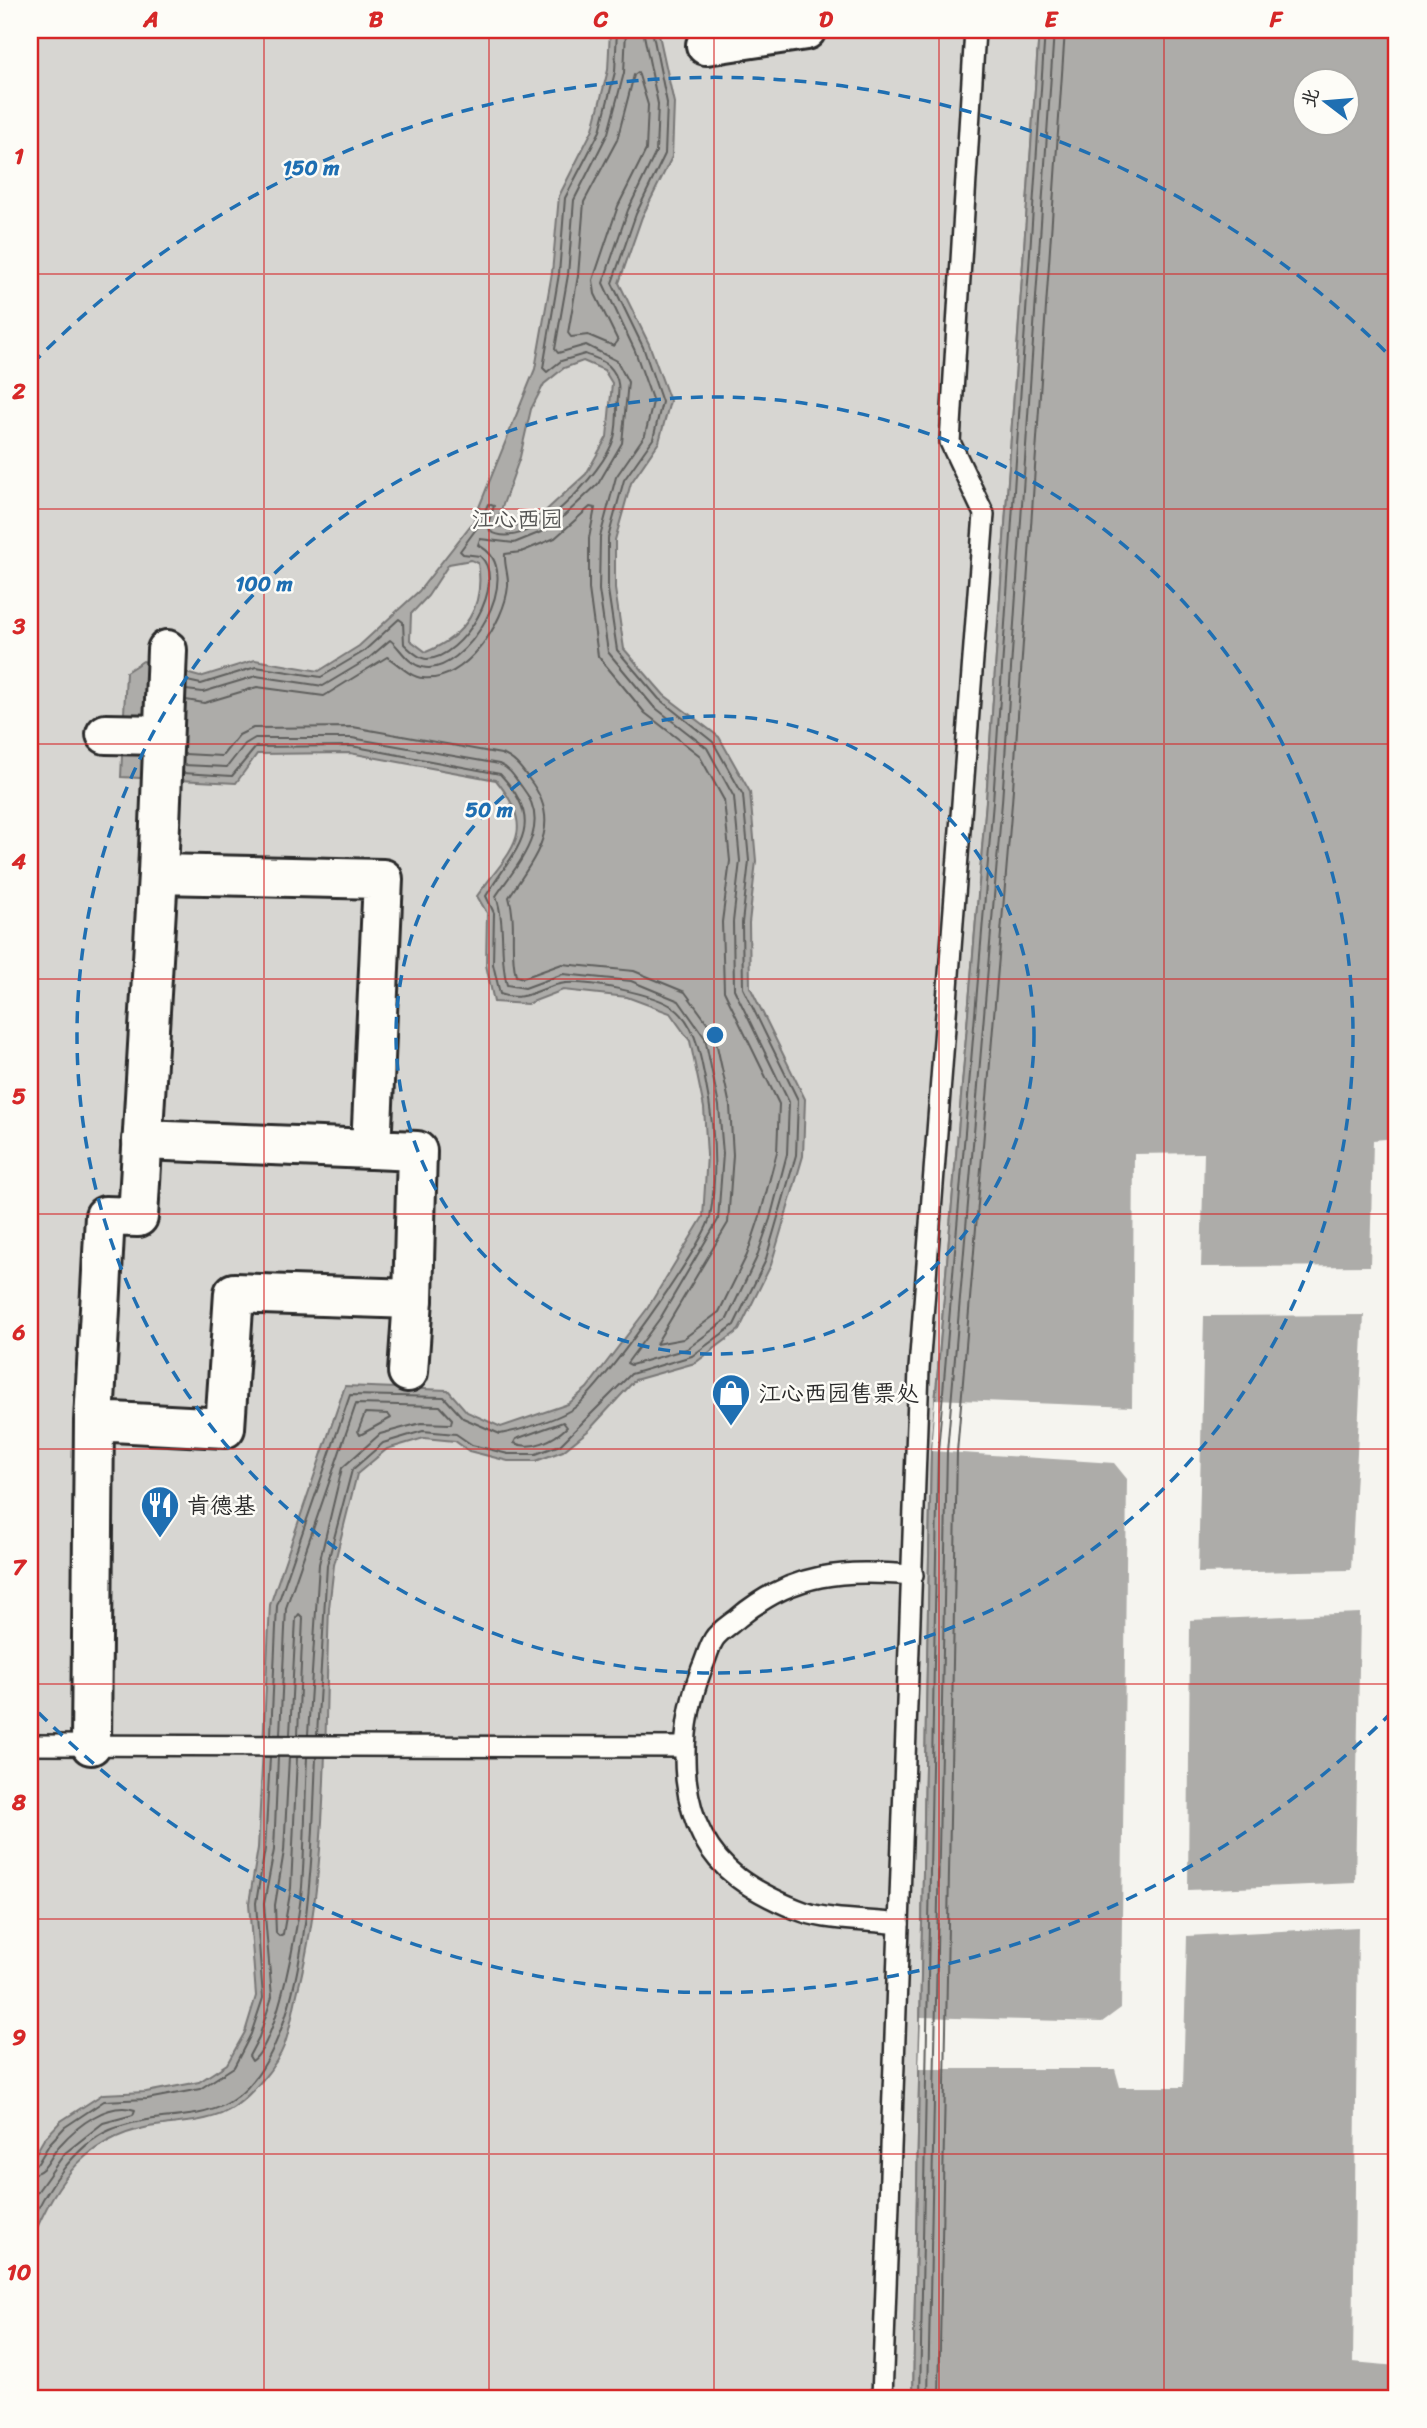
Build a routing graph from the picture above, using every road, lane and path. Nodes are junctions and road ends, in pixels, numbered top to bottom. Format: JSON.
{"nodes":[{"id":1,"x":806,"y":30,"type":"edge"},
{"id":2,"x":975,"y":30,"type":"edge"},
{"id":3,"x":706,"y":45,"type":"dead end"},
{"id":4,"x":167,"y":650,"type":"dead end"},
{"id":5,"x":106,"y":734,"type":"dead end"},
{"id":6,"x":163,"y":735,"type":"junction"},
{"id":7,"x":158,"y":874,"type":"junction"},
{"id":8,"x":142,"y":1140,"type":"junction"},
{"id":9,"x":371,"y":1149,"type":"junction"},
{"id":10,"x":413,"y":1299,"type":"junction"},
{"id":11,"x":408,"y":1372,"type":"dead end"},
{"id":12,"x":94,"y":1421,"type":"junction"},
{"id":13,"x":912,"y":1575,"type":"junction"},
{"id":14,"x":30,"y":1745,"type":"edge"},
{"id":15,"x":91,"y":1745,"type":"junction"},
{"id":16,"x":685,"y":1747,"type":"junction"},
{"id":17,"x":899,"y":1924,"type":"junction"},
{"id":18,"x":883,"y":2398,"type":"edge"}],
"edges":[{"from":1,"to":3,"type":"street"},
{"from":2,"to":13,"type":"lane"},
{"from":4,"to":6,"type":"street"},
{"from":5,"to":6,"type":"street"},
{"from":6,"to":7,"type":"street"},
{"from":7,"to":8,"type":"street"},
{"from":7,"to":9,"type":"street"},
{"from":8,"to":9,"type":"street"},
{"from":8,"to":12,"type":"street"},
{"from":9,"to":10,"type":"street"},
{"from":10,"to":11,"type":"street"},
{"from":10,"to":12,"type":"street"},
{"from":12,"to":15,"type":"street"},
{"from":13,"to":16,"type":"lane"},
{"from":13,"to":17,"type":"lane"},
{"from":14,"to":15,"type":"lane"},
{"from":15,"to":16,"type":"lane"},
{"from":16,"to":17,"type":"lane"},
{"from":17,"to":18,"type":"lane"}]}
